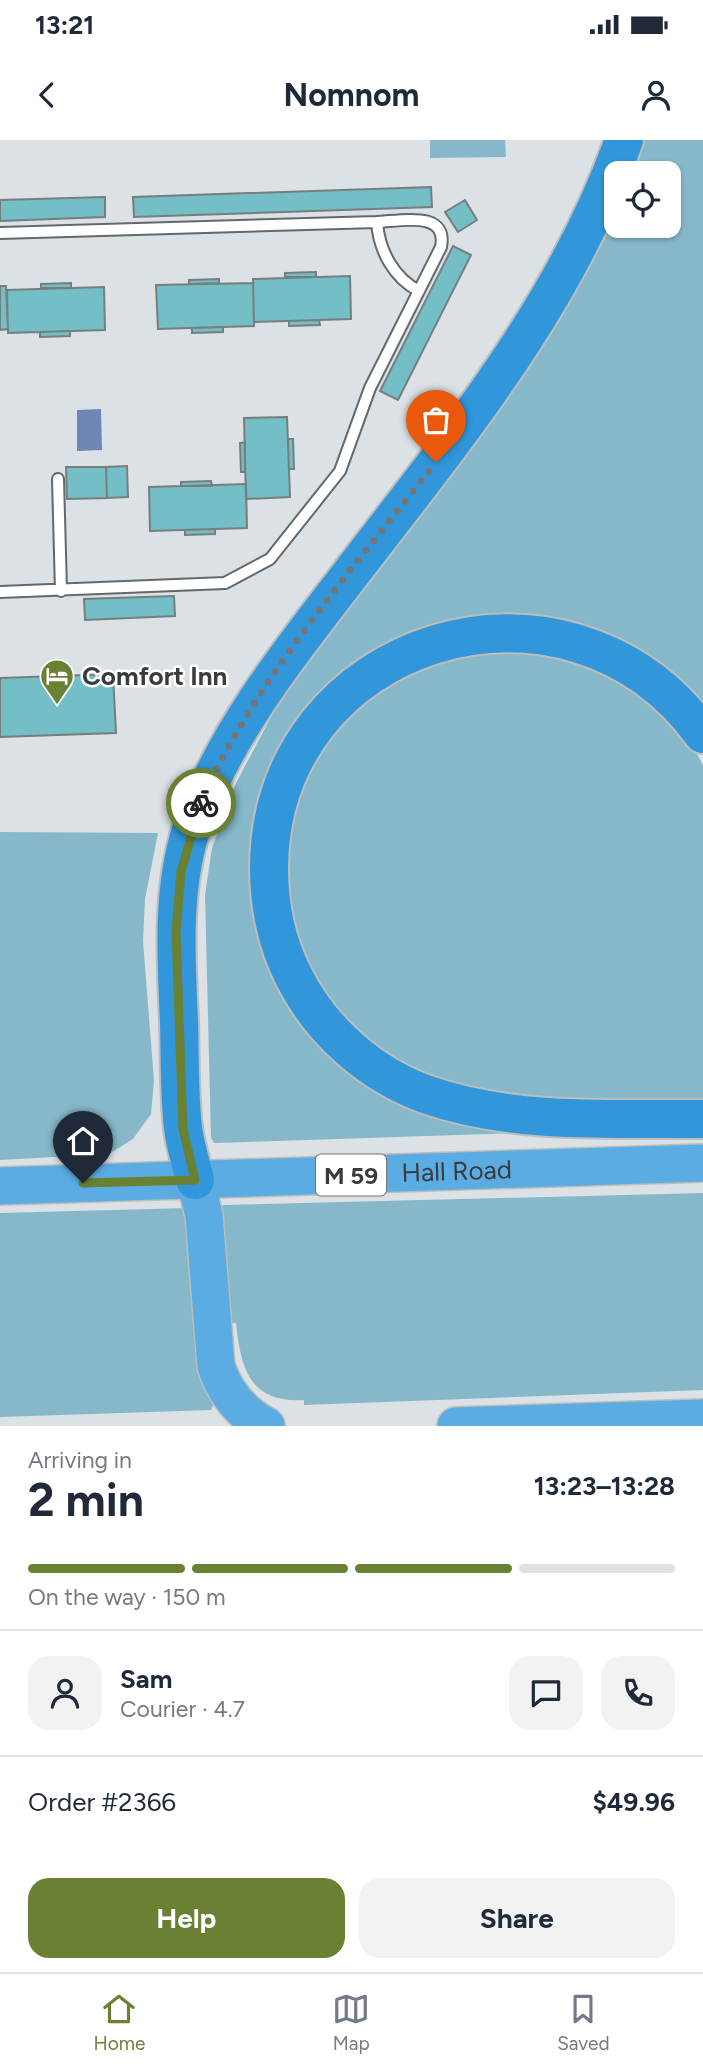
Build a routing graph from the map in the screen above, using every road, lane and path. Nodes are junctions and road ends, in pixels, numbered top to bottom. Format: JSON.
{"nodes":[{"id":1,"x":624,"y":140,"type":"edge"},
{"id":2,"x":377,"y":222,"type":"junction"},
{"id":3,"x":0,"y":233,"type":"edge"},
{"id":4,"x":419,"y":291,"type":"junction"},
{"id":5,"x":58,"y":479,"type":"dead end"},
{"id":6,"x":61,"y":591,"type":"junction"},
{"id":7,"x":0,"y":592,"type":"edge"},
{"id":8,"x":703,"y":734,"type":"edge"},
{"id":9,"x":703,"y":1119,"type":"edge"},
{"id":10,"x":703,"y":1163,"type":"edge"},
{"id":11,"x":195,"y":1180,"type":"junction"},
{"id":12,"x":0,"y":1186,"type":"edge"},
{"id":13,"x":703,"y":1418,"type":"edge"},
{"id":14,"x":266,"y":1426,"type":"edge"},
{"id":15,"x":456,"y":1426,"type":"edge"}],
"edges":[{"from":1,"to":11,"type":"highway"},
{"from":2,"to":3,"type":"lane"},
{"from":2,"to":4,"type":"lane"},
{"from":2,"to":4,"type":"lane"},
{"from":4,"to":6,"type":"lane"},
{"from":5,"to":6,"type":"lane"},
{"from":6,"to":7,"type":"lane"},
{"from":8,"to":9,"type":"highway"},
{"from":10,"to":11,"type":"highway","name":"Hall Road","number":"M 59"},
{"from":11,"to":12,"type":"highway","name":"Hall Road","number":"M 59"},
{"from":11,"to":14,"type":"highway"},
{"from":13,"to":15,"type":"highway"}]}
